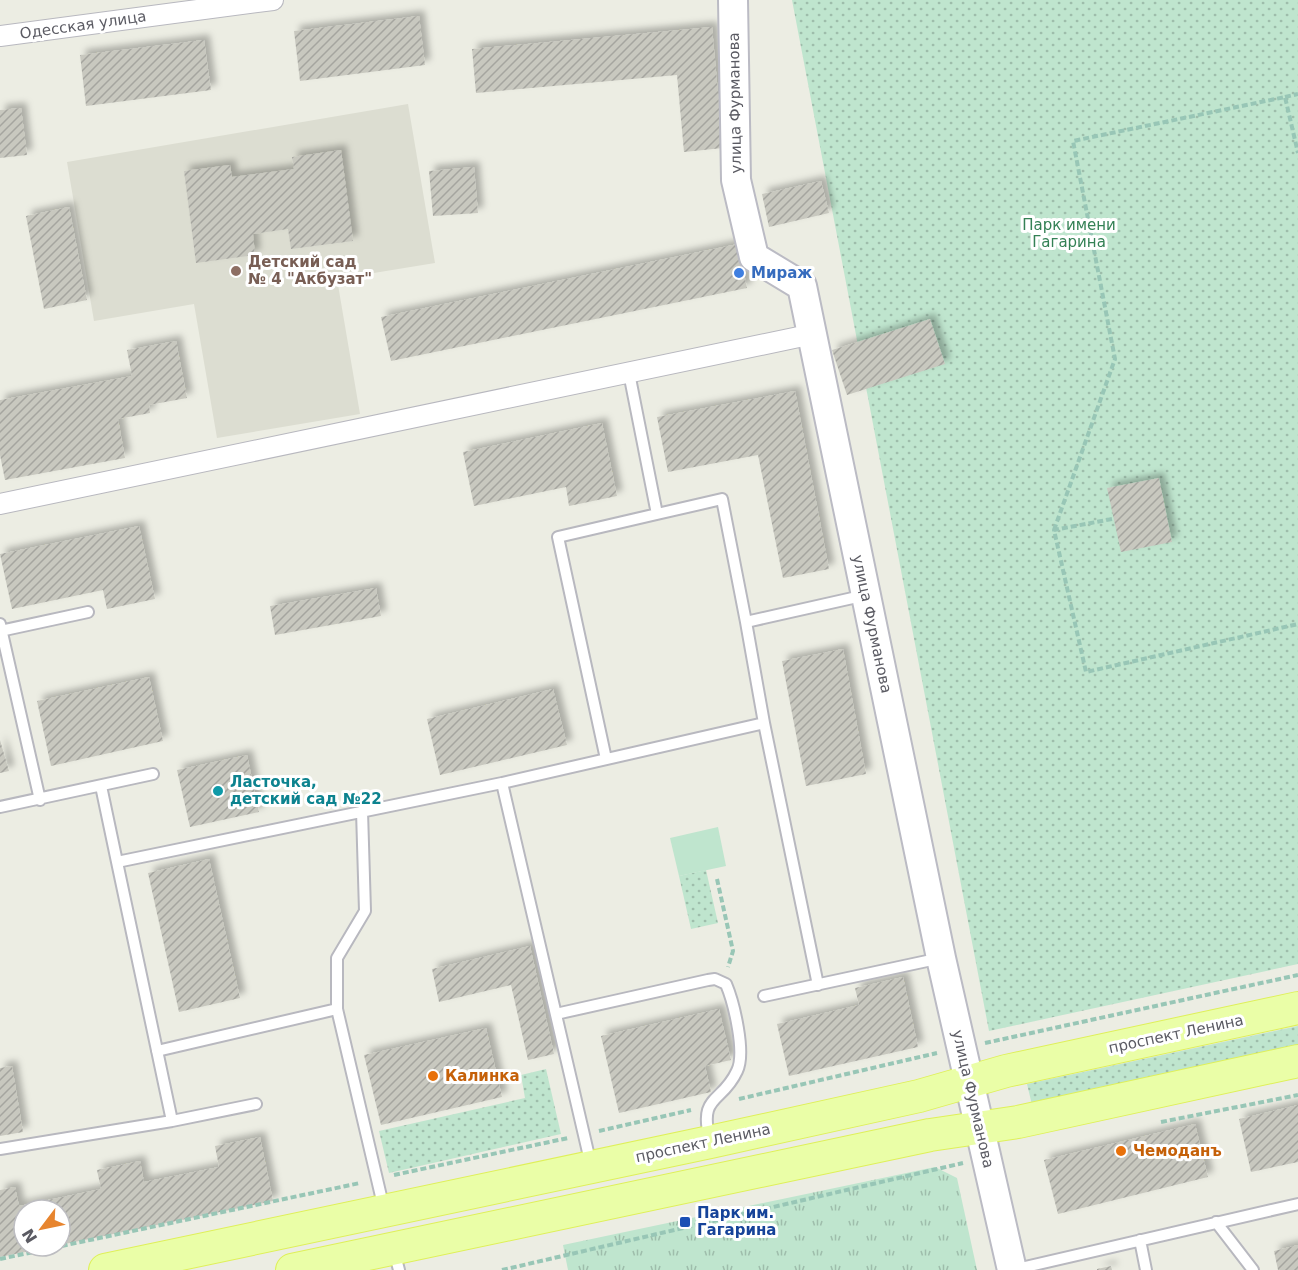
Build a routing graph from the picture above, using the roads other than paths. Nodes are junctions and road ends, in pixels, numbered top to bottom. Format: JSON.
{"nodes":[{"id":1,"x":273,"y":0,"type":"edge"},
{"id":2,"x":733,"y":0,"type":"edge"},
{"id":3,"x":0,"y":36,"type":"edge"},
{"id":4,"x":813,"y":334,"type":"junction"},
{"id":5,"x":629,"y":373,"type":"junction"},
{"id":6,"x":0,"y":504,"type":"edge"},
{"id":7,"x":657,"y":514,"type":"junction"},
{"id":8,"x":866,"y":595,"type":"junction"},
{"id":9,"x":88,"y":612,"type":"dead end"},
{"id":10,"x":746,"y":621,"type":"junction"},
{"id":11,"x":0,"y":628,"type":"edge"},
{"id":12,"x":764,"y":723,"type":"junction"},
{"id":13,"x":606,"y":759,"type":"junction"},
{"id":14,"x":153,"y":774,"type":"dead end"},
{"id":15,"x":502,"y":783,"type":"junction"},
{"id":16,"x":101,"y":786,"type":"junction"},
{"id":17,"x":40,"y":800,"type":"junction"},
{"id":18,"x":0,"y":807,"type":"edge"},
{"id":19,"x":362,"y":811,"type":"junction"},
{"id":20,"x":117,"y":862,"type":"junction"},
{"id":21,"x":941,"y":958,"type":"junction"},
{"id":22,"x":818,"y":985,"type":"junction"},
{"id":23,"x":764,"y":996,"type":"dead end"},
{"id":24,"x":1298,"y":1008,"type":"edge"},
{"id":25,"x":337,"y":1010,"type":"junction"},
{"id":26,"x":556,"y":1014,"type":"junction"},
{"id":27,"x":157,"y":1051,"type":"junction"},
{"id":28,"x":1298,"y":1061,"type":"edge"},
{"id":29,"x":969,"y":1083,"type":"junction"},
{"id":30,"x":256,"y":1104,"type":"dead end"},
{"id":31,"x":172,"y":1121,"type":"junction"},
{"id":32,"x":710,"y":1142,"type":"junction"},
{"id":33,"x":983,"y":1143,"type":"junction"},
{"id":34,"x":0,"y":1149,"type":"edge"},
{"id":35,"x":591,"y":1167,"type":"junction"},
{"id":36,"x":1298,"y":1204,"type":"edge"},
{"id":37,"x":384,"y":1210,"type":"junction"},
{"id":38,"x":1216,"y":1222,"type":"junction"},
{"id":39,"x":1140,"y":1239,"type":"junction"},
{"id":40,"x":396,"y":1259,"type":"edge"},
{"id":41,"x":105,"y":1270,"type":"edge"},
{"id":42,"x":292,"y":1270,"type":"edge"},
{"id":43,"x":1012,"y":1270,"type":"edge"},
{"id":44,"x":1146,"y":1270,"type":"edge"},
{"id":45,"x":1253,"y":1270,"type":"edge"}],
"edges":[{"from":1,"to":3,"type":"street","name":"Одесская улица"},
{"from":2,"to":4,"type":"street","name":"улица Фурманова"},
{"from":4,"to":5,"type":"street"},
{"from":4,"to":8,"type":"street","name":"улица Фурманова"},
{"from":5,"to":6,"type":"street"},
{"from":5,"to":7,"type":"lane"},
{"from":7,"to":10,"type":"lane"},
{"from":7,"to":13,"type":"lane"},
{"from":8,"to":10,"type":"lane"},
{"from":8,"to":21,"type":"street","name":"улица Фурманова"},
{"from":9,"to":11,"type":"lane"},
{"from":10,"to":12,"type":"lane"},
{"from":11,"to":17,"type":"lane"},
{"from":12,"to":13,"type":"lane"},
{"from":12,"to":22,"type":"lane"},
{"from":13,"to":15,"type":"lane"},
{"from":14,"to":16,"type":"lane"},
{"from":15,"to":19,"type":"lane"},
{"from":15,"to":26,"type":"lane"},
{"from":16,"to":17,"type":"lane"},
{"from":16,"to":20,"type":"lane"},
{"from":17,"to":18,"type":"lane"},
{"from":19,"to":20,"type":"lane"},
{"from":19,"to":25,"type":"lane"},
{"from":20,"to":27,"type":"lane"},
{"from":21,"to":22,"type":"lane"},
{"from":21,"to":29,"type":"street","name":"улица Фурманова"},
{"from":22,"to":23,"type":"lane"},
{"from":24,"to":29,"type":"main road","name":"проспект Ленина"},
{"from":25,"to":27,"type":"lane"},
{"from":25,"to":37,"type":"lane"},
{"from":26,"to":32,"type":"lane"},
{"from":26,"to":35,"type":"lane"},
{"from":27,"to":31,"type":"lane"},
{"from":28,"to":33,"type":"main road"},
{"from":29,"to":32,"type":"main road","name":"проспект Ленина"},
{"from":29,"to":33,"type":"street","name":"улица Фурманова"},
{"from":30,"to":31,"type":"lane"},
{"from":31,"to":34,"type":"lane"},
{"from":32,"to":35,"type":"main road","name":"проспект Ленина"},
{"from":33,"to":40,"type":"main road"},
{"from":33,"to":43,"type":"street","name":"улица Фурманова"},
{"from":35,"to":37,"type":"main road","name":"проспект Ленина"},
{"from":36,"to":38,"type":"lane"},
{"from":37,"to":41,"type":"main road","name":"проспект Ленина"},
{"from":38,"to":39,"type":"lane"},
{"from":38,"to":45,"type":"lane"},
{"from":39,"to":43,"type":"lane"},
{"from":39,"to":44,"type":"lane"},
{"from":40,"to":42,"type":"main road"}]}
